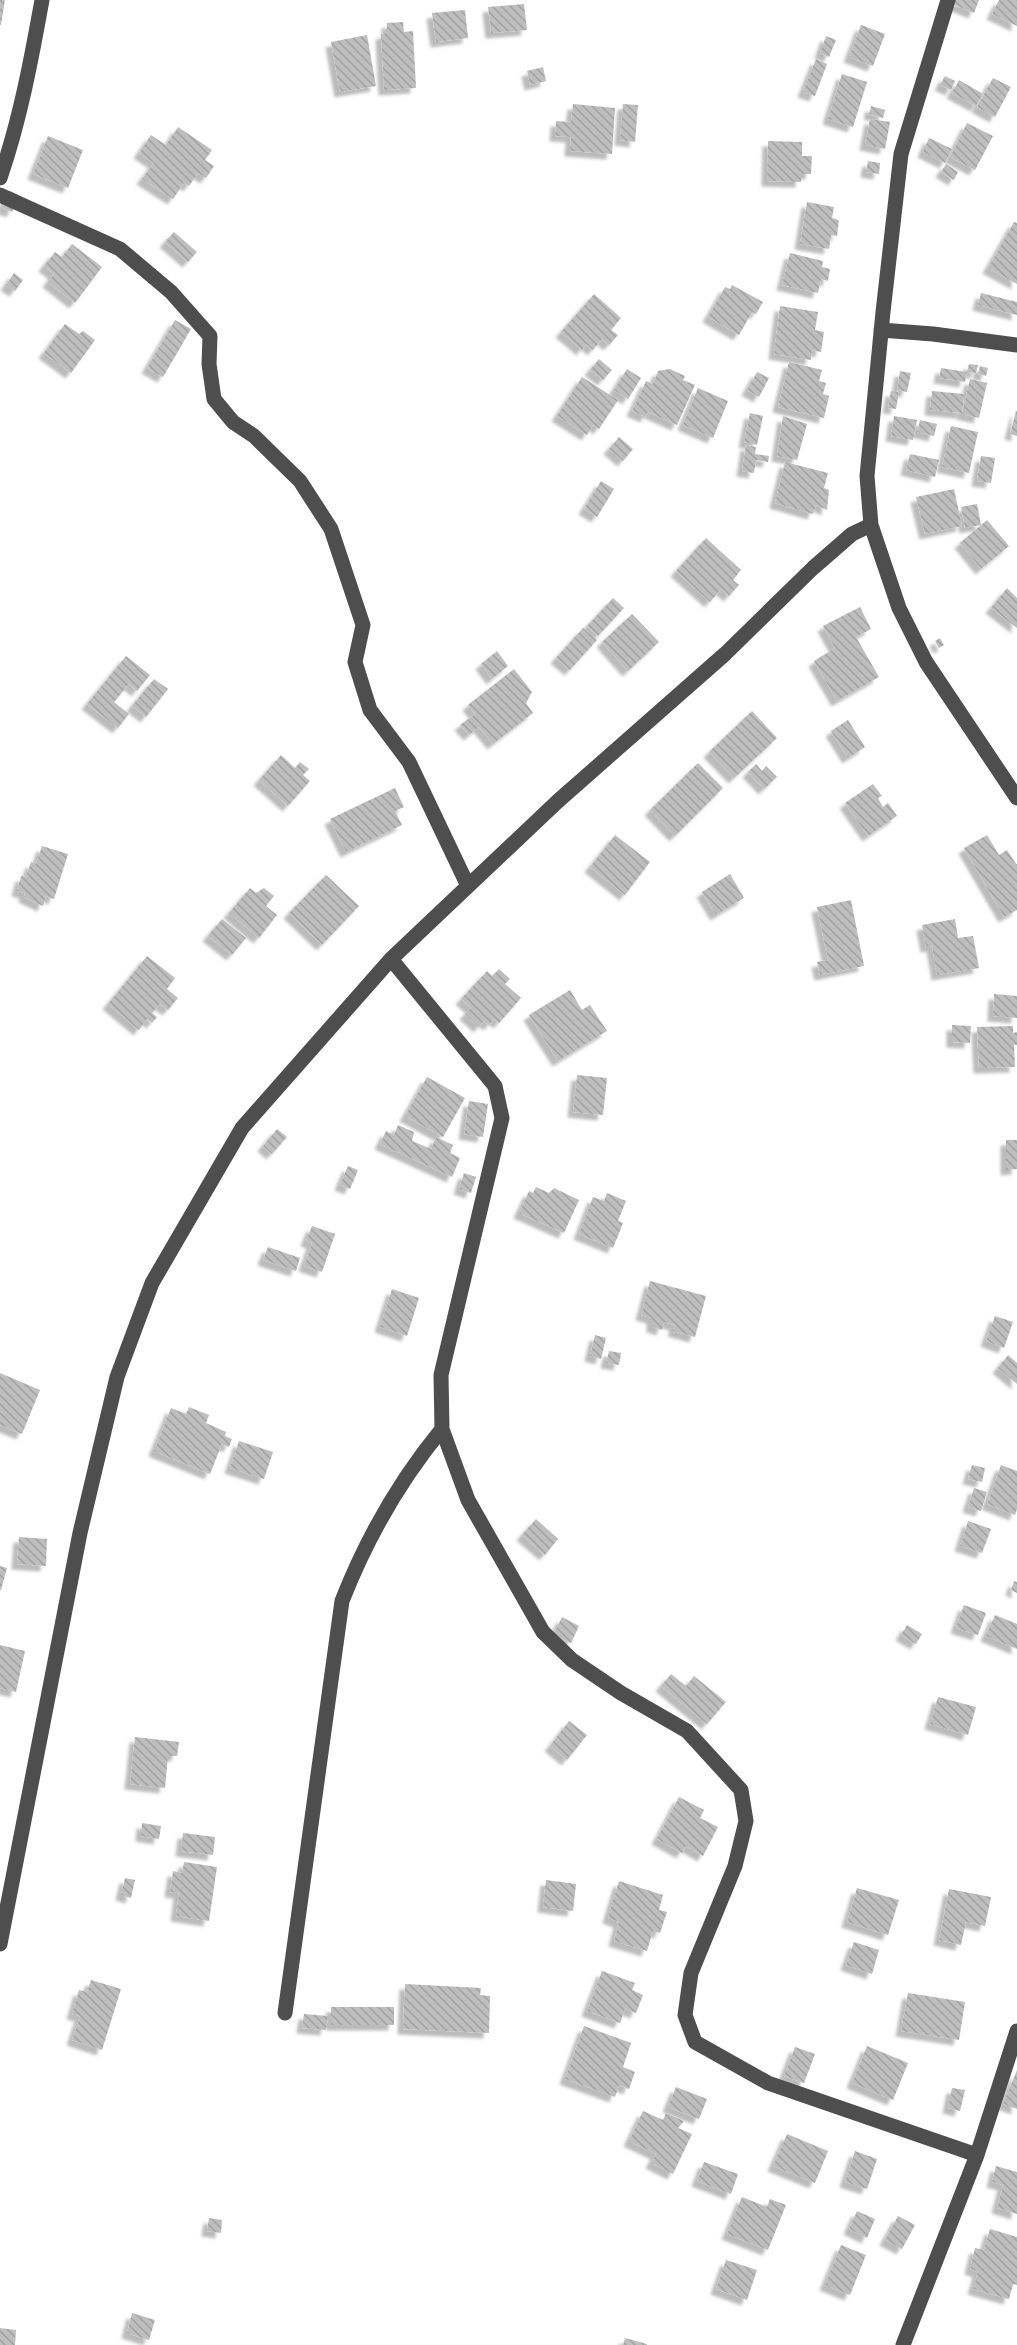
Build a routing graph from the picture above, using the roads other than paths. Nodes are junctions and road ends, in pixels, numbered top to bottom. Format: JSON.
{"nodes":[{"id":1,"x":42,"y":0,"type":"edge"},
{"id":2,"x":948,"y":0,"type":"edge"},
{"id":3,"x":0,"y":178,"type":"edge"},
{"id":4,"x":0,"y":195,"type":"edge"},
{"id":5,"x":881,"y":330,"type":"junction"},
{"id":6,"x":1017,"y":345,"type":"edge"},
{"id":7,"x":871,"y":525,"type":"junction"},
{"id":8,"x":1017,"y":798,"type":"edge"},
{"id":9,"x":468,"y":886,"type":"junction"},
{"id":10,"x":391,"y":959,"type":"junction"},
{"id":11,"x":442,"y":1428,"type":"junction"},
{"id":12,"x":0,"y":1944,"type":"edge"},
{"id":13,"x":285,"y":2013,"type":"dead end"},
{"id":14,"x":1017,"y":2031,"type":"edge"},
{"id":15,"x":977,"y":2155,"type":"junction"},
{"id":16,"x":903,"y":2345,"type":"edge"}],
"edges":[{"from":1,"to":3,"type":"street"},
{"from":2,"to":5,"type":"street"},
{"from":4,"to":9,"type":"street"},
{"from":5,"to":6,"type":"street"},
{"from":5,"to":7,"type":"street"},
{"from":7,"to":8,"type":"street"},
{"from":7,"to":9,"type":"street"},
{"from":9,"to":10,"type":"street"},
{"from":10,"to":11,"type":"street"},
{"from":10,"to":12,"type":"street"},
{"from":11,"to":13,"type":"street"},
{"from":11,"to":15,"type":"street"},
{"from":14,"to":15,"type":"street"},
{"from":15,"to":16,"type":"street"}]}
